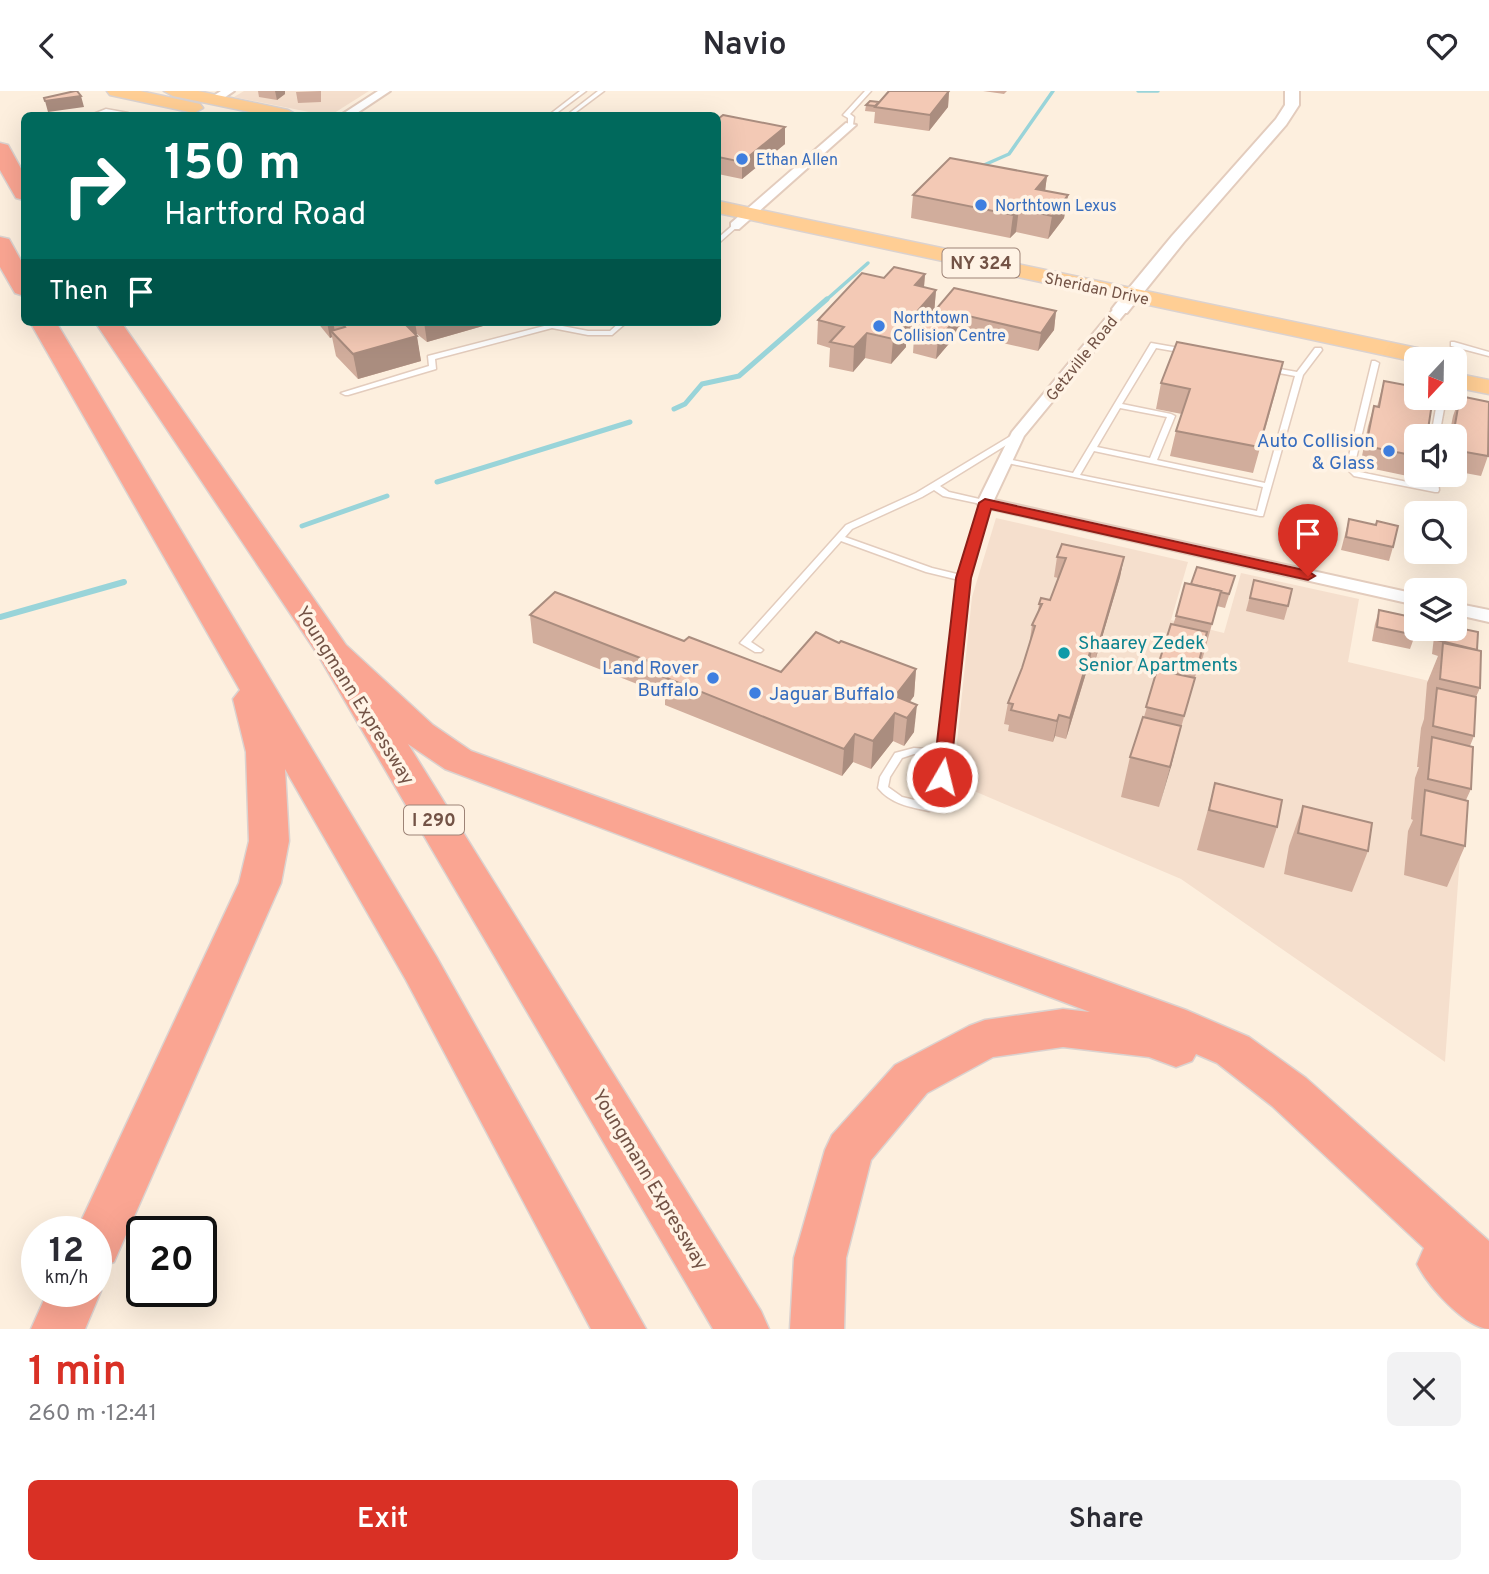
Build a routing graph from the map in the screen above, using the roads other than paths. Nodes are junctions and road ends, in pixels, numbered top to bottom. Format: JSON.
{"nodes":[{"id":1,"x":116,"y":91,"type":"edge"},
{"id":2,"x":173,"y":91,"type":"edge"},
{"id":3,"x":385,"y":91,"type":"edge"},
{"id":4,"x":583,"y":91,"type":"edge"},
{"id":5,"x":601,"y":91,"type":"edge"},
{"id":6,"x":867,"y":91,"type":"edge"},
{"id":7,"x":1292,"y":91,"type":"edge"},
{"id":8,"x":221,"y":95,"type":"edge"},
{"id":9,"x":215,"y":112,"type":"edge"},
{"id":10,"x":278,"y":112,"type":"edge"},
{"id":11,"x":352,"y":112,"type":"edge"},
{"id":12,"x":555,"y":112,"type":"edge"},
{"id":13,"x":573,"y":112,"type":"edge"},
{"id":14,"x":850,"y":125,"type":"joint"},
{"id":15,"x":0,"y":150,"type":"edge"},
{"id":16,"x":21,"y":188,"type":"edge"},
{"id":17,"x":734,"y":220,"type":"edge"},
{"id":18,"x":721,"y":237,"type":"edge"},
{"id":19,"x":0,"y":244,"type":"edge"},
{"id":20,"x":0,"y":278,"type":"edge"},
{"id":21,"x":21,"y":282,"type":"edge"},
{"id":22,"x":1126,"y":302,"type":"junction"},
{"id":23,"x":21,"y":305,"type":"edge"},
{"id":24,"x":37,"y":326,"type":"edge"},
{"id":25,"x":45,"y":326,"type":"edge"},
{"id":26,"x":111,"y":326,"type":"edge"},
{"id":27,"x":552,"y":326,"type":"edge"},
{"id":28,"x":552,"y":326,"type":"edge"},
{"id":29,"x":620,"y":326,"type":"edge"},
{"id":30,"x":1318,"y":351,"type":"junction"},
{"id":31,"x":1194,"y":353,"type":"edge"},
{"id":32,"x":1404,"y":353,"type":"edge"},
{"id":33,"x":1489,"y":354,"type":"edge"},
{"id":34,"x":66,"y":362,"type":"junction"},
{"id":35,"x":1375,"y":363,"type":"junction"},
{"id":36,"x":1259,"y":367,"type":"edge"},
{"id":37,"x":1404,"y":369,"type":"edge"},
{"id":38,"x":1467,"y":369,"type":"edge"},
{"id":39,"x":1489,"y":370,"type":"edge"},
{"id":40,"x":1298,"y":375,"type":"junction"},
{"id":41,"x":1467,"y":375,"type":"edge"},
{"id":42,"x":1467,"y":381,"type":"edge"},
{"id":43,"x":1489,"y":387,"type":"edge"},
{"id":44,"x":345,"y":393,"type":"dead end"},
{"id":45,"x":1118,"y":405,"type":"junction"},
{"id":46,"x":1017,"y":435,"type":"junction"},
{"id":47,"x":1092,"y":448,"type":"junction"},
{"id":48,"x":1003,"y":460,"type":"junction"},
{"id":49,"x":1152,"y":462,"type":"junction"},
{"id":50,"x":1075,"y":476,"type":"junction"},
{"id":51,"x":1404,"y":484,"type":"edge"},
{"id":52,"x":934,"y":486,"type":"junction"},
{"id":53,"x":1268,"y":486,"type":"junction"},
{"id":54,"x":1420,"y":487,"type":"edge"},
{"id":55,"x":1435,"y":487,"type":"edge"},
{"id":56,"x":985,"y":503,"type":"junction"},
{"id":57,"x":840,"y":538,"type":"junction"},
{"id":58,"x":964,"y":578,"type":"junction"},
{"id":59,"x":1404,"y":597,"type":"edge"},
{"id":60,"x":1467,"y":611,"type":"edge"},
{"id":61,"x":1489,"y":616,"type":"edge"},
{"id":62,"x":758,"y":650,"type":"dead end"},
{"id":63,"x":238,"y":651,"type":"junction"},
{"id":64,"x":334,"y":653,"type":"junction"},
{"id":65,"x":945,"y":754,"type":"junction"},
{"id":66,"x":109,"y":1216,"type":"edge"},
{"id":67,"x":1489,"y":1274,"type":"edge"},
{"id":68,"x":68,"y":1307,"type":"edge"},
{"id":69,"x":1489,"y":1307,"type":"edge"},
{"id":70,"x":58,"y":1329,"type":"edge"},
{"id":71,"x":619,"y":1329,"type":"edge"},
{"id":72,"x":742,"y":1329,"type":"edge"},
{"id":73,"x":817,"y":1329,"type":"edge"}],
"edges":[{"from":1,"to":9,"type":"main road"},
{"from":2,"to":8,"type":"main road"},
{"from":3,"to":11,"type":"street"},
{"from":4,"to":12,"type":"lane"},
{"from":5,"to":13,"type":"lane"},
{"from":6,"to":14,"type":"lane"},
{"from":7,"to":22,"type":"street","name":"Getzville Road"},
{"from":8,"to":10,"type":"main road"},
{"from":14,"to":17,"type":"street"},
{"from":15,"to":16,"type":"highway"},
{"from":17,"to":18,"type":"lane"},
{"from":17,"to":22,"type":"main road","name":"Sheridan Drive","number":"NY 324"},
{"from":19,"to":21,"type":"highway"},
{"from":20,"to":23,"type":"highway"},
{"from":22,"to":30,"type":"main road","name":"Sheridan Drive","number":"NY 324"},
{"from":22,"to":32,"type":"main road","name":"Sheridan Drive","number":"NY 324"},
{"from":22,"to":46,"type":"street","name":"Getzville Road"},
{"from":24,"to":34,"type":"highway"},
{"from":25,"to":34,"type":"highway"},
{"from":26,"to":64,"type":"highway","name":"Youngmann Expressway","number":"I 290"},
{"from":27,"to":44,"type":"lane"},
{"from":28,"to":29,"type":"lane"},
{"from":30,"to":35,"type":"main road","name":"Sheridan Drive","number":"NY 324"},
{"from":30,"to":40,"type":"lane"},
{"from":31,"to":45,"type":"lane"},
{"from":33,"to":38,"type":"lane"},
{"from":34,"to":63,"type":"highway"},
{"from":35,"to":37,"type":"main road","name":"Sheridan Drive","number":"NY 324"},
{"from":35,"to":51,"type":"lane"},
{"from":36,"to":40,"type":"lane"},
{"from":39,"to":41,"type":"main road"},
{"from":40,"to":53,"type":"lane"},
{"from":42,"to":43,"type":"main road"},
{"from":45,"to":47,"type":"lane"},
{"from":45,"to":49,"type":"lane"},
{"from":46,"to":48,"type":"street","name":"Getzville Road"},
{"from":46,"to":52,"type":"lane"},
{"from":47,"to":49,"type":"lane"},
{"from":47,"to":50,"type":"lane"},
{"from":48,"to":50,"type":"lane"},
{"from":48,"to":56,"type":"street","name":"Getzville Road"},
{"from":49,"to":53,"type":"lane"},
{"from":50,"to":53,"type":"lane"},
{"from":52,"to":56,"type":"lane"},
{"from":52,"to":57,"type":"lane"},
{"from":54,"to":55,"type":"lane"},
{"from":56,"to":58,"type":"lane"},
{"from":56,"to":59,"type":"street"},
{"from":57,"to":58,"type":"lane"},
{"from":57,"to":62,"type":"lane"},
{"from":58,"to":65,"type":"lane"},
{"from":60,"to":61,"type":"street"},
{"from":63,"to":66,"type":"highway"},
{"from":63,"to":71,"type":"highway"},
{"from":64,"to":67,"type":"highway"},
{"from":64,"to":72,"type":"highway","name":"Youngmann Expressway","number":"I 290"},
{"from":65,"to":65,"type":"lane"},
{"from":68,"to":70,"type":"highway"},
{"from":69,"to":73,"type":"highway"}]}
